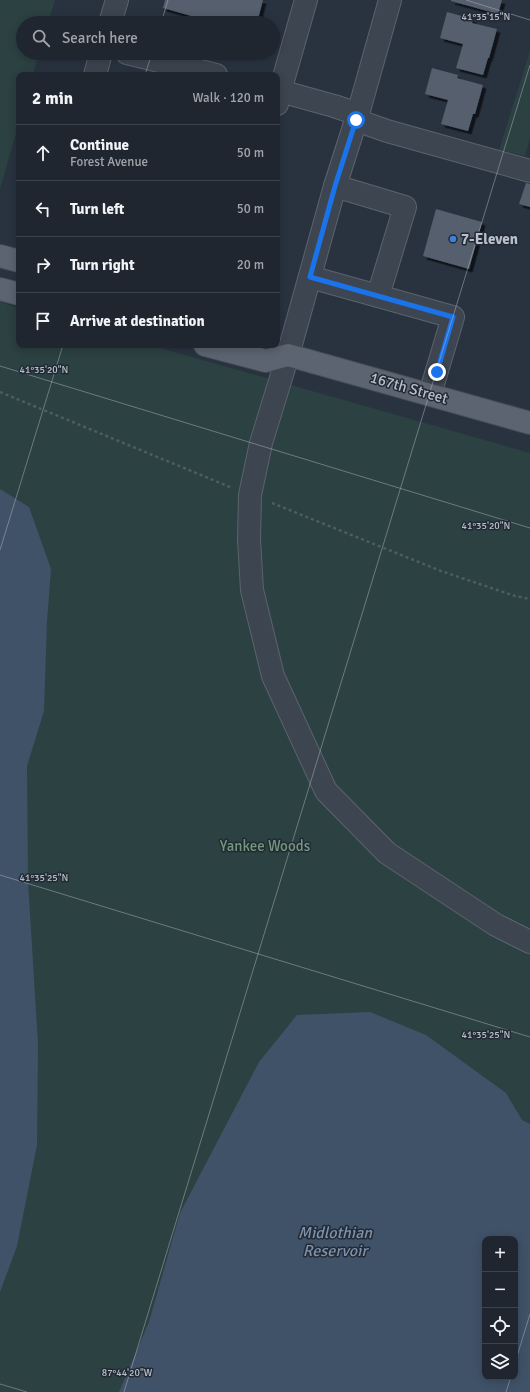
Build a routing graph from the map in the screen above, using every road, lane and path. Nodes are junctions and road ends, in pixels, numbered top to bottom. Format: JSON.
{"nodes":[{"id":1,"x":117,"y":0,"type":"edge"},
{"id":2,"x":306,"y":0,"type":"edge"},
{"id":3,"x":390,"y":0,"type":"edge"},
{"id":4,"x":112,"y":16,"type":"edge"},
{"id":5,"x":99,"y":60,"type":"edge"},
{"id":6,"x":155,"y":60,"type":"edge"},
{"id":7,"x":96,"y":72,"type":"edge"},
{"id":8,"x":204,"y":72,"type":"edge"},
{"id":9,"x":280,"y":88,"type":"edge"},
{"id":10,"x":280,"y":95,"type":"edge"},
{"id":11,"x":357,"y":117,"type":"junction"},
{"id":12,"x":530,"y":171,"type":"edge"},
{"id":13,"x":335,"y":186,"type":"junction"},
{"id":14,"x":0,"y":256,"type":"edge"},
{"id":15,"x":16,"y":260,"type":"edge"},
{"id":16,"x":310,"y":277,"type":"junction"},
{"id":17,"x":0,"y":289,"type":"edge"},
{"id":18,"x":16,"y":293,"type":"edge"},
{"id":19,"x":378,"y":296,"type":"junction"},
{"id":20,"x":216,"y":348,"type":"edge"},
{"id":21,"x":283,"y":348,"type":"edge"},
{"id":22,"x":430,"y":394,"type":"junction"},
{"id":23,"x":530,"y":423,"type":"edge"},
{"id":24,"x":530,"y":942,"type":"edge"}],
"edges":[{"from":1,"to":4,"type":"street"},
{"from":2,"to":9,"type":"street"},
{"from":3,"to":11,"type":"street"},
{"from":5,"to":7,"type":"street"},
{"from":6,"to":8,"type":"street"},
{"from":10,"to":11,"type":"street"},
{"from":11,"to":12,"type":"street"},
{"from":11,"to":13,"type":"street"},
{"from":13,"to":16,"type":"street"},
{"from":13,"to":19,"type":"street"},
{"from":14,"to":15,"type":"main road"},
{"from":16,"to":19,"type":"street"},
{"from":16,"to":21,"type":"street"},
{"from":17,"to":18,"type":"main road"},
{"from":19,"to":22,"type":"street"},
{"from":20,"to":21,"type":"main road"},
{"from":21,"to":22,"type":"main road","name":"167th Street"},
{"from":21,"to":24,"type":"street"},
{"from":22,"to":23,"type":"main road","name":"167th Street"}]}
